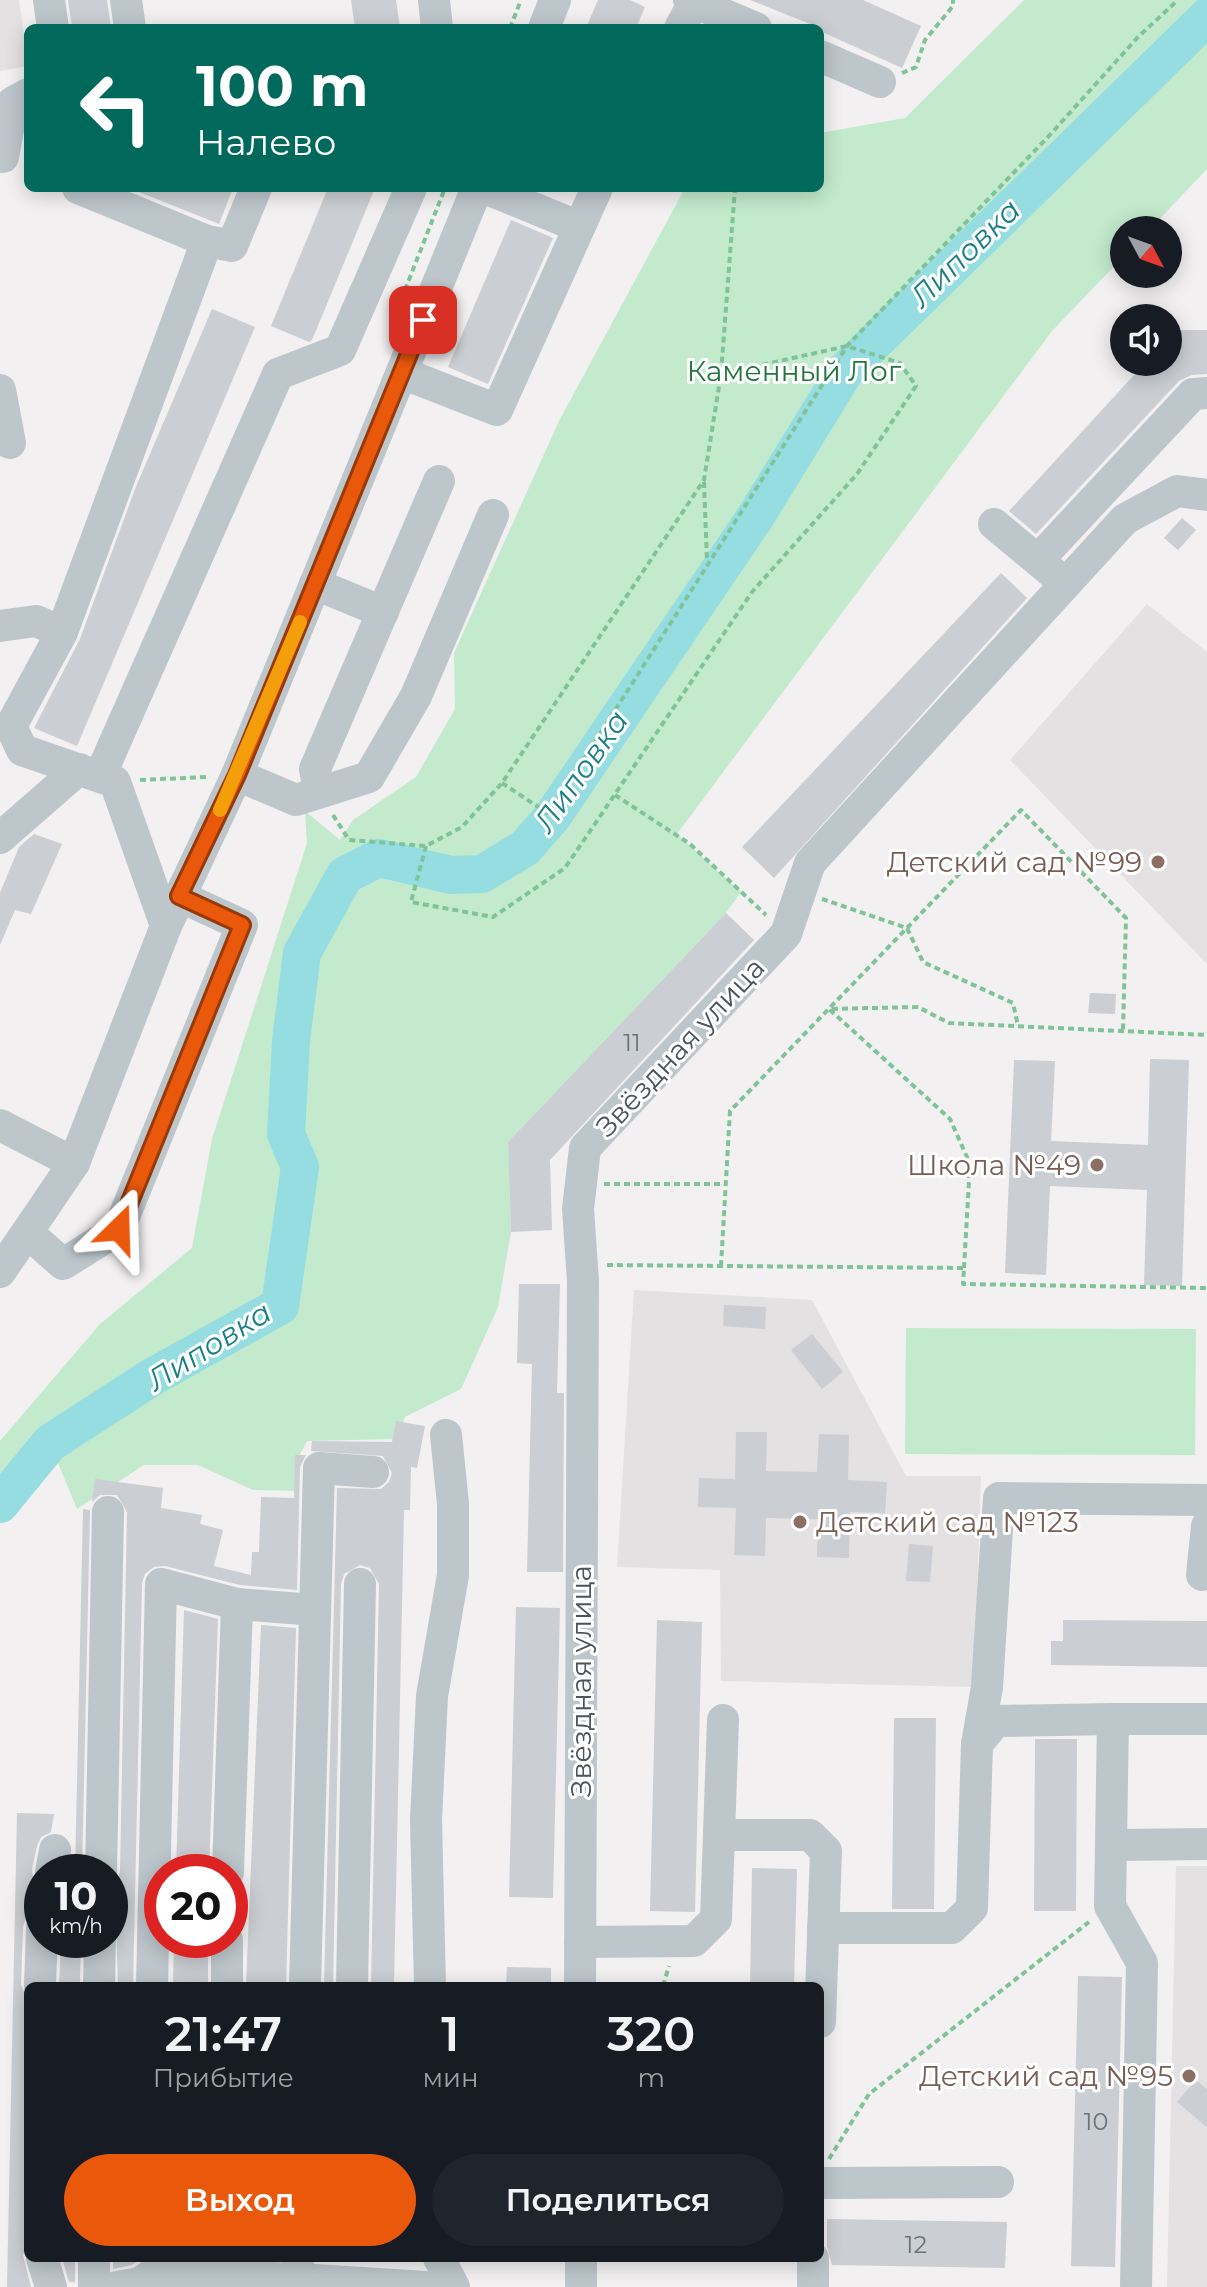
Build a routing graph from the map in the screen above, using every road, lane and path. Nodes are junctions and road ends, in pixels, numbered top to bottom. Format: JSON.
{"nodes":[{"id":1,"x":49,"y":0,"type":"edge"},
{"id":2,"x":126,"y":0,"type":"edge"},
{"id":3,"x":434,"y":0,"type":"edge"},
{"id":4,"x":521,"y":0,"type":"edge"},
{"id":5,"x":555,"y":0,"type":"edge"},
{"id":6,"x":953,"y":0,"type":"edge"},
{"id":7,"x":1178,"y":0,"type":"edge"},
{"id":8,"x":688,"y":10,"type":"edge"},
{"id":9,"x":741,"y":16,"type":"edge"},
{"id":10,"x":52,"y":24,"type":"edge"},
{"id":11,"x":129,"y":24,"type":"edge"},
{"id":12,"x":437,"y":24,"type":"edge"},
{"id":13,"x":512,"y":24,"type":"edge"},
{"id":14,"x":546,"y":24,"type":"edge"},
{"id":15,"x":824,"y":58,"type":"edge"},
{"id":16,"x":880,"y":82,"type":"joint"},
{"id":17,"x":24,"y":96,"type":"edge"},
{"id":18,"x":10,"y":161,"type":"edge"},
{"id":19,"x":88,"y":192,"type":"edge"},
{"id":20,"x":254,"y":192,"type":"edge"},
{"id":21,"x":409,"y":192,"type":"edge"},
{"id":22,"x":475,"y":192,"type":"edge"},
{"id":23,"x":495,"y":192,"type":"edge"},
{"id":24,"x":595,"y":192,"type":"edge"},
{"id":25,"x":735,"y":192,"type":"edge"},
{"id":26,"x":577,"y":226,"type":"junction"},
{"id":27,"x":207,"y":241,"type":"junction"},
{"id":28,"x":847,"y":346,"type":"junction"},
{"id":29,"x":402,"y":373,"type":"junction"},
{"id":30,"x":721,"y":374,"type":"junction"},
{"id":31,"x":0,"y":390,"type":"edge"},
{"id":32,"x":1207,"y":393,"type":"edge"},
{"id":33,"x":10,"y":443,"type":"dead end"},
{"id":34,"x":704,"y":480,"type":"junction"},
{"id":35,"x":439,"y":481,"type":"dead end"},
{"id":36,"x":1207,"y":495,"type":"edge"},
{"id":37,"x":493,"y":515,"type":"dead end"},
{"id":38,"x":994,"y":524,"type":"dead end"},
{"id":39,"x":1038,"y":560,"type":"junction"},
{"id":40,"x":707,"y":564,"type":"junction"},
{"id":41,"x":315,"y":584,"type":"junction"},
{"id":42,"x":1068,"y":585,"type":"junction"},
{"id":43,"x":383,"y":612,"type":"junction"},
{"id":44,"x":0,"y":626,"type":"edge"},
{"id":45,"x":62,"y":632,"type":"junction"},
{"id":46,"x":90,"y":773,"type":"junction"},
{"id":47,"x":237,"y":775,"type":"junction"},
{"id":48,"x":502,"y":783,"type":"junction"},
{"id":49,"x":319,"y":792,"type":"junction"},
{"id":50,"x":615,"y":795,"type":"junction"},
{"id":51,"x":0,"y":838,"type":"edge"},
{"id":52,"x":426,"y":846,"type":"junction"},
{"id":53,"x":800,"y":892,"type":"junction"},
{"id":54,"x":179,"y":896,"type":"junction"},
{"id":55,"x":166,"y":926,"type":"junction"},
{"id":56,"x":907,"y":928,"type":"junction"},
{"id":57,"x":786,"y":934,"type":"junction"},
{"id":58,"x":829,"y":1009,"type":"junction"},
{"id":59,"x":1018,"y":1026,"type":"junction"},
{"id":60,"x":1123,"y":1030,"type":"junction"},
{"id":61,"x":1207,"y":1035,"type":"edge"},
{"id":62,"x":1,"y":1129,"type":"edge"},
{"id":63,"x":74,"y":1163,"type":"junction"},
{"id":64,"x":581,"y":1184,"type":"junction"},
{"id":65,"x":726,"y":1184,"type":"junction"},
{"id":66,"x":11,"y":1250,"type":"edge"},
{"id":67,"x":581,"y":1265,"type":"junction"},
{"id":68,"x":721,"y":1266,"type":"junction"},
{"id":69,"x":964,"y":1268,"type":"junction"},
{"id":70,"x":1207,"y":1288,"type":"edge"},
{"id":71,"x":446,"y":1435,"type":"dead end"},
{"id":72,"x":373,"y":1472,"type":"dead end"},
{"id":73,"x":1207,"y":1500,"type":"edge"},
{"id":74,"x":108,"y":1512,"type":"dead end"},
{"id":75,"x":1207,"y":1526,"type":"edge"},
{"id":76,"x":1202,"y":1575,"type":"dead end"},
{"id":77,"x":360,"y":1584,"type":"dead end"},
{"id":78,"x":237,"y":1604,"type":"junction"},
{"id":79,"x":315,"y":1610,"type":"junction"},
{"id":80,"x":1113,"y":1719,"type":"junction"},
{"id":81,"x":1207,"y":1719,"type":"edge"},
{"id":82,"x":723,"y":1720,"type":"dead end"},
{"id":83,"x":977,"y":1744,"type":"junction"},
{"id":84,"x":719,"y":1835,"type":"junction"},
{"id":85,"x":1207,"y":1844,"type":"edge"},
{"id":86,"x":1113,"y":1845,"type":"junction"},
{"id":87,"x":101,"y":1854,"type":"edge"},
{"id":88,"x":229,"y":1854,"type":"edge"},
{"id":89,"x":1110,"y":1906,"type":"junction"},
{"id":90,"x":823,"y":1928,"type":"junction"},
{"id":91,"x":580,"y":1942,"type":"junction"},
{"id":92,"x":41,"y":1958,"type":"edge"},
{"id":93,"x":100,"y":1958,"type":"edge"},
{"id":94,"x":227,"y":1958,"type":"edge"},
{"id":95,"x":40,"y":1982,"type":"edge"},
{"id":96,"x":99,"y":1982,"type":"edge"},
{"id":97,"x":152,"y":1982,"type":"edge"},
{"id":98,"x":227,"y":1982,"type":"edge"},
{"id":99,"x":305,"y":1982,"type":"edge"},
{"id":100,"x":352,"y":1982,"type":"edge"},
{"id":101,"x":430,"y":1982,"type":"edge"},
{"id":102,"x":580,"y":1982,"type":"edge"},
{"id":103,"x":821,"y":1982,"type":"edge"},
{"id":104,"x":824,"y":2172,"type":"edge"},
{"id":105,"x":998,"y":2182,"type":"dead end"},
{"id":106,"x":43,"y":2262,"type":"edge"},
{"id":107,"x":94,"y":2262,"type":"edge"},
{"id":108,"x":441,"y":2262,"type":"edge"},
{"id":109,"x":581,"y":2262,"type":"edge"},
{"id":110,"x":813,"y":2262,"type":"edge"},
{"id":111,"x":154,"y":2265,"type":"edge"},
{"id":112,"x":224,"y":2267,"type":"edge"},
{"id":113,"x":298,"y":2269,"type":"edge"},
{"id":114,"x":346,"y":2270,"type":"edge"},
{"id":115,"x":51,"y":2287,"type":"edge"},
{"id":116,"x":94,"y":2287,"type":"edge"},
{"id":117,"x":117,"y":2287,"type":"edge"},
{"id":118,"x":426,"y":2287,"type":"edge"},
{"id":119,"x":454,"y":2287,"type":"edge"},
{"id":120,"x":581,"y":2287,"type":"edge"},
{"id":121,"x":813,"y":2287,"type":"edge"},
{"id":122,"x":1136,"y":2287,"type":"edge"}],
"edges":[{"from":1,"to":10,"type":"street"},
{"from":2,"to":11,"type":"street"},
{"from":3,"to":12,"type":"street"},
{"from":4,"to":13,"type":"path"},
{"from":5,"to":14,"type":"street"},
{"from":6,"to":16,"type":"path"},
{"from":7,"to":28,"type":"path"},
{"from":8,"to":9,"type":"street"},
{"from":15,"to":16,"type":"street"},
{"from":17,"to":18,"type":"street"},
{"from":19,"to":27,"type":"street"},
{"from":20,"to":27,"type":"street"},
{"from":21,"to":46,"type":"street"},
{"from":22,"to":29,"type":"street"},
{"from":23,"to":26,"type":"street"},
{"from":24,"to":26,"type":"street"},
{"from":25,"to":30,"type":"path"},
{"from":26,"to":29,"type":"street"},
{"from":27,"to":45,"type":"street"},
{"from":28,"to":30,"type":"path"},
{"from":28,"to":40,"type":"path"},
{"from":28,"to":50,"type":"path"},
{"from":29,"to":41,"type":"street"},
{"from":30,"to":34,"type":"path"},
{"from":31,"to":33,"type":"street"},
{"from":32,"to":39,"type":"street"},
{"from":34,"to":40,"type":"path"},
{"from":34,"to":48,"type":"path"},
{"from":35,"to":43,"type":"street"},
{"from":36,"to":42,"type":"street","name":"Звёздная улица"},
{"from":37,"to":49,"type":"street"},
{"from":38,"to":39,"type":"street"},
{"from":39,"to":42,"type":"street"},
{"from":40,"to":48,"type":"path"},
{"from":41,"to":43,"type":"street"},
{"from":41,"to":47,"type":"street"},
{"from":42,"to":53,"type":"street","name":"Звёздная улица"},
{"from":43,"to":49,"type":"street"},
{"from":44,"to":45,"type":"street"},
{"from":45,"to":46,"type":"street"},
{"from":46,"to":47,"type":"path"},
{"from":46,"to":51,"type":"street"},
{"from":46,"to":55,"type":"street"},
{"from":47,"to":49,"type":"street"},
{"from":47,"to":54,"type":"street"},
{"from":48,"to":52,"type":"path"},
{"from":49,"to":52,"type":"path"},
{"from":50,"to":52,"type":"path"},
{"from":50,"to":57,"type":"path"},
{"from":53,"to":56,"type":"path"},
{"from":53,"to":57,"type":"street","name":"Звёздная улица"},
{"from":54,"to":55,"type":"street"},
{"from":54,"to":66,"type":"street"},
{"from":55,"to":63,"type":"street"},
{"from":56,"to":58,"type":"path"},
{"from":56,"to":59,"type":"path"},
{"from":56,"to":60,"type":"path"},
{"from":57,"to":64,"type":"street","name":"Звёздная улица"},
{"from":58,"to":59,"type":"path"},
{"from":58,"to":65,"type":"path"},
{"from":58,"to":69,"type":"path"},
{"from":59,"to":60,"type":"path"},
{"from":60,"to":61,"type":"path"},
{"from":62,"to":63,"type":"street"},
{"from":63,"to":66,"type":"street"},
{"from":64,"to":65,"type":"path"},
{"from":64,"to":67,"type":"street","name":"Звёздная улица"},
{"from":65,"to":68,"type":"path"},
{"from":67,"to":68,"type":"path"},
{"from":67,"to":91,"type":"street","name":"Звёздная улица"},
{"from":68,"to":69,"type":"path"},
{"from":69,"to":70,"type":"path"},
{"from":71,"to":101,"type":"street"},
{"from":72,"to":79,"type":"street"},
{"from":73,"to":83,"type":"street"},
{"from":74,"to":87,"type":"street"},
{"from":75,"to":76,"type":"street"},
{"from":77,"to":100,"type":"street"},
{"from":78,"to":79,"type":"street"},
{"from":78,"to":88,"type":"street"},
{"from":78,"to":97,"type":"street"},
{"from":79,"to":99,"type":"street"},
{"from":80,"to":81,"type":"street"},
{"from":80,"to":83,"type":"street"},
{"from":80,"to":86,"type":"street"},
{"from":82,"to":84,"type":"street"},
{"from":83,"to":90,"type":"street"},
{"from":84,"to":90,"type":"street"},
{"from":84,"to":91,"type":"street"},
{"from":85,"to":86,"type":"street"},
{"from":86,"to":89,"type":"street"},
{"from":89,"to":104,"type":"path"},
{"from":89,"to":122,"type":"street"},
{"from":90,"to":103,"type":"street"},
{"from":91,"to":102,"type":"street","name":"Звёздная улица"},
{"from":92,"to":95,"type":"street"},
{"from":93,"to":96,"type":"street"},
{"from":94,"to":98,"type":"street"},
{"from":104,"to":105,"type":"street"},
{"from":106,"to":115,"type":"street"},
{"from":107,"to":116,"type":"street"},
{"from":108,"to":119,"type":"street"},
{"from":109,"to":120,"type":"street"},
{"from":110,"to":121,"type":"street"},
{"from":111,"to":112,"type":"street"},
{"from":111,"to":117,"type":"street"},
{"from":112,"to":113,"type":"street"},
{"from":113,"to":114,"type":"street"},
{"from":114,"to":118,"type":"street"}]}
